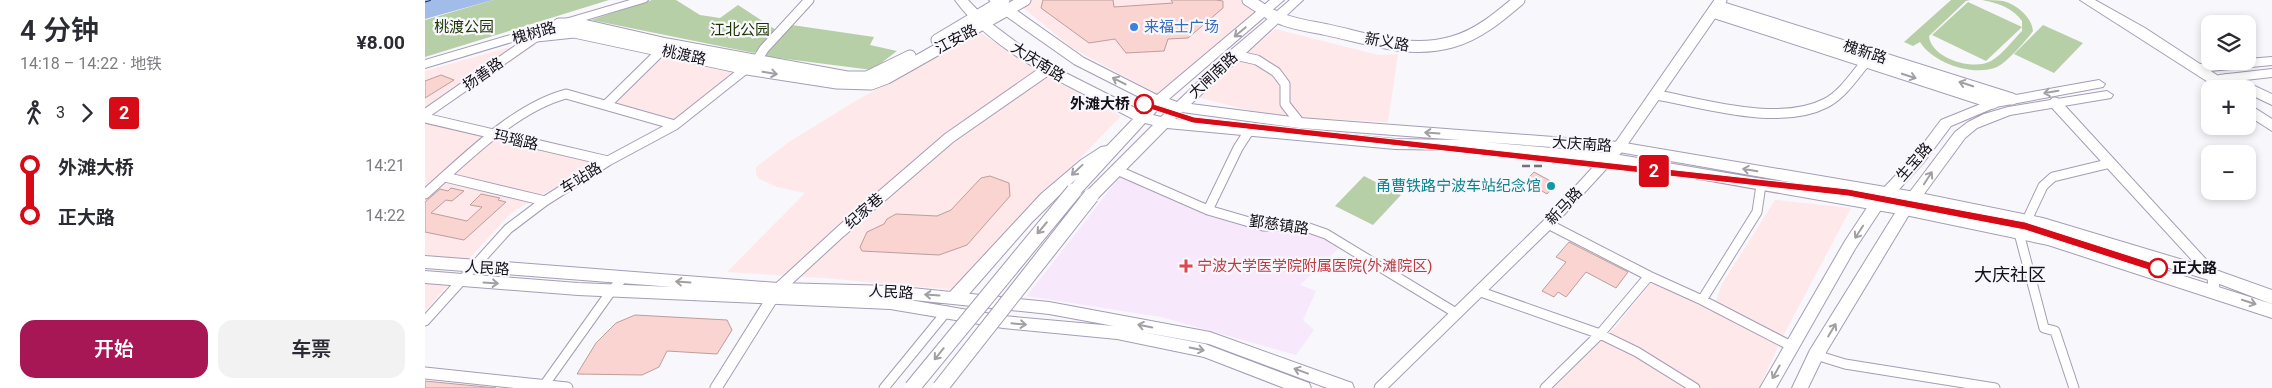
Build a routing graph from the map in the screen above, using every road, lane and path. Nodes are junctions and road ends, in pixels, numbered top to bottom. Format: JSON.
{"nodes":[{"id":1,"x":616,"y":0,"type":"edge"},
{"id":2,"x":642,"y":0,"type":"edge"},
{"id":3,"x":809,"y":0,"type":"edge"},
{"id":4,"x":961,"y":0,"type":"edge"},
{"id":5,"x":1025,"y":0,"type":"edge"},
{"id":6,"x":1248,"y":0,"type":"edge"},
{"id":7,"x":1277,"y":0,"type":"edge"},
{"id":8,"x":1297,"y":0,"type":"edge"},
{"id":9,"x":1519,"y":0,"type":"edge"},
{"id":10,"x":2086,"y":0,"type":"edge"},
{"id":11,"x":2101,"y":0,"type":"edge"},
{"id":12,"x":1001,"y":4,"type":"edge"},
{"id":13,"x":1717,"y":6,"type":"edge"},
{"id":14,"x":1271,"y":14,"type":"junction"},
{"id":15,"x":981,"y":20,"type":"junction"},
{"id":16,"x":567,"y":24,"type":"junction"},
{"id":17,"x":528,"y":29,"type":"junction"},
{"id":18,"x":540,"y":34,"type":"junction"},
{"id":19,"x":482,"y":47,"type":"junction"},
{"id":20,"x":664,"y":47,"type":"junction"},
{"id":21,"x":1235,"y":55,"type":"junction"},
{"id":22,"x":425,"y":59,"type":"edge"},
{"id":23,"x":757,"y":60,"type":"junction"},
{"id":24,"x":2272,"y":61,"type":"edge"},
{"id":25,"x":1866,"y":62,"type":"junction"},
{"id":26,"x":2256,"y":63,"type":"edge"},
{"id":27,"x":425,"y":64,"type":"edge"},
{"id":28,"x":2201,"y":65,"type":"edge"},
{"id":29,"x":2201,"y":66,"type":"edge"},
{"id":30,"x":747,"y":69,"type":"junction"},
{"id":31,"x":1048,"y":69,"type":"junction"},
{"id":32,"x":2208,"y":70,"type":"edge"},
{"id":33,"x":2272,"y":73,"type":"edge"},
{"id":34,"x":884,"y":75,"type":"junction"},
{"id":35,"x":2220,"y":80,"type":"edge"},
{"id":36,"x":2242,"y":80,"type":"edge"},
{"id":37,"x":2256,"y":91,"type":"edge"},
{"id":38,"x":1657,"y":95,"type":"junction"},
{"id":39,"x":2012,"y":99,"type":"junction"},
{"id":40,"x":2256,"y":99,"type":"edge"},
{"id":41,"x":2272,"y":100,"type":"edge"},
{"id":42,"x":1158,"y":101,"type":"junction"},
{"id":43,"x":1993,"y":103,"type":"junction"},
{"id":44,"x":2055,"y":103,"type":"junction"},
{"id":45,"x":606,"y":105,"type":"junction"},
{"id":46,"x":1179,"y":107,"type":"junction"},
{"id":47,"x":2256,"y":107,"type":"edge"},
{"id":48,"x":2272,"y":110,"type":"edge"},
{"id":49,"x":2256,"y":114,"type":"edge"},
{"id":50,"x":425,"y":116,"type":"edge"},
{"id":51,"x":1143,"y":118,"type":"junction"},
{"id":52,"x":2272,"y":118,"type":"edge"},
{"id":53,"x":1166,"y":122,"type":"junction"},
{"id":54,"x":1300,"y":123,"type":"junction"},
{"id":55,"x":675,"y":125,"type":"junction"},
{"id":56,"x":2272,"y":126,"type":"edge"},
{"id":57,"x":1249,"y":131,"type":"junction"},
{"id":58,"x":496,"y":135,"type":"junction"},
{"id":59,"x":1118,"y":145,"type":"junction"},
{"id":60,"x":1619,"y":147,"type":"junction"},
{"id":61,"x":1134,"y":152,"type":"junction"},
{"id":62,"x":1608,"y":158,"type":"junction"},
{"id":63,"x":608,"y":161,"type":"junction"},
{"id":64,"x":2111,"y":163,"type":"junction"},
{"id":65,"x":1119,"y":171,"type":"junction"},
{"id":66,"x":445,"y":177,"type":"junction"},
{"id":67,"x":1761,"y":185,"type":"junction"},
{"id":68,"x":425,"y":194,"type":"edge"},
{"id":69,"x":1881,"y":199,"type":"junction"},
{"id":70,"x":545,"y":201,"type":"junction"},
{"id":71,"x":1910,"y":203,"type":"junction"},
{"id":72,"x":1208,"y":210,"type":"junction"},
{"id":73,"x":1548,"y":224,"type":"junction"},
{"id":74,"x":2023,"y":227,"type":"junction"},
{"id":75,"x":425,"y":262,"type":"edge"},
{"id":76,"x":472,"y":267,"type":"junction"},
{"id":77,"x":2213,"y":275,"type":"junction"},
{"id":78,"x":1649,"y":276,"type":"junction"},
{"id":79,"x":425,"y":277,"type":"edge"},
{"id":80,"x":623,"y":278,"type":"junction"},
{"id":81,"x":461,"y":281,"type":"junction"},
{"id":82,"x":612,"y":290,"type":"junction"},
{"id":83,"x":1479,"y":291,"type":"junction"},
{"id":84,"x":2214,"y":291,"type":"junction"},
{"id":85,"x":775,"y":293,"type":"junction"},
{"id":86,"x":956,"y":297,"type":"junction"},
{"id":87,"x":2272,"y":297,"type":"edge"},
{"id":88,"x":1702,"y":300,"type":"junction"},
{"id":89,"x":1014,"y":304,"type":"junction"},
{"id":90,"x":2272,"y":310,"type":"edge"},
{"id":91,"x":947,"y":311,"type":"junction"},
{"id":92,"x":1456,"y":313,"type":"junction"},
{"id":93,"x":425,"y":321,"type":"edge"},
{"id":94,"x":997,"y":321,"type":"junction"},
{"id":95,"x":1600,"y":334,"type":"junction"},
{"id":96,"x":1791,"y":346,"type":"junction"},
{"id":97,"x":1816,"y":355,"type":"junction"},
{"id":98,"x":425,"y":374,"type":"edge"},
{"id":99,"x":545,"y":384,"type":"junction"},
{"id":100,"x":567,"y":388,"type":"edge"},
{"id":101,"x":716,"y":388,"type":"edge"},
{"id":102,"x":884,"y":388,"type":"edge"},
{"id":103,"x":911,"y":388,"type":"edge"},
{"id":104,"x":940,"y":388,"type":"edge"},
{"id":105,"x":948,"y":388,"type":"edge"},
{"id":106,"x":1303,"y":388,"type":"edge"},
{"id":107,"x":1346,"y":388,"type":"edge"},
{"id":108,"x":1380,"y":388,"type":"edge"},
{"id":109,"x":1545,"y":388,"type":"edge"},
{"id":110,"x":1695,"y":388,"type":"edge"},
{"id":111,"x":1768,"y":388,"type":"edge"},
{"id":112,"x":1800,"y":388,"type":"edge"},
{"id":113,"x":1995,"y":388,"type":"edge"},
{"id":114,"x":2074,"y":388,"type":"edge"}],
"edges":[{"from":1,"to":17,"type":"main road","name":"槐树路"},
{"from":2,"to":16,"type":"main road","name":"槐树路"},
{"from":3,"to":23,"type":"street","name":"车站路"},
{"from":4,"to":15,"type":"main road","name":"大庆南路"},
{"from":5,"to":12,"type":"street","name":"江安路"},
{"from":6,"to":14,"type":"street","name":"新义路"},
{"from":7,"to":14,"type":"main road","name":"大闸南路"},
{"from":8,"to":14,"type":"main road","name":"大闸南路"},
{"from":9,"to":14,"type":"street","name":"新义路"},
{"from":10,"to":29,"type":"main road"},
{"from":11,"to":28,"type":"main road"},
{"from":12,"to":15,"type":"street","name":"江安路"},
{"from":42,"to":12,"type":"main road","name":"大庆南路","one_way":true},
{"from":13,"to":25,"type":"street","name":"槐新路"},
{"from":13,"to":38,"type":"street","name":"新马路"},
{"from":39,"to":13,"type":"street","name":"槐新路","one_way":true},
{"from":14,"to":21,"type":"main road","name":"大闸南路"},
{"from":14,"to":42,"type":"main road","name":"大闸南路","one_way":true},
{"from":15,"to":31,"type":"main road","name":"大庆南路"},
{"from":15,"to":34,"type":"street","name":"江安路"},
{"from":16,"to":17,"type":"street","name":"桃渡路"},
{"from":16,"to":19,"type":"main road","name":"槐树路"},
{"from":16,"to":20,"type":"street","name":"桃渡路"},
{"from":17,"to":22,"type":"main road","name":"槐树路"},
{"from":18,"to":19,"type":"street","name":"桃渡路"},
{"from":18,"to":20,"type":"street","name":"桃渡路"},
{"from":18,"to":50,"type":"street","name":"扬善路"},
{"from":19,"to":27,"type":"main road","name":"槐树路"},
{"from":20,"to":23,"type":"street","name":"桃渡路"},
{"from":20,"to":30,"type":"street","name":"桃渡路"},
{"from":20,"to":45,"type":"street"},
{"from":21,"to":46,"type":"main road","name":"大闸南路"},
{"from":21,"to":54,"type":"street"},
{"from":23,"to":30,"type":"street","name":"车站路"},
{"from":23,"to":34,"type":"street","name":"桃渡路"},
{"from":24,"to":26,"type":"main road"},
{"from":25,"to":38,"type":"street"},
{"from":25,"to":43,"type":"street","name":"槐新路","one_way":true},
{"from":30,"to":34,"type":"street","name":"桃渡路","one_way":true},
{"from":30,"to":55,"type":"street","name":"车站路"},
{"from":31,"to":51,"type":"main road","name":"大庆南路"},
{"from":31,"to":85,"type":"street","name":"纪家巷"},
{"from":32,"to":35,"type":"main road"},
{"from":33,"to":36,"type":"main road"},
{"from":37,"to":41,"type":"main road"},
{"from":38,"to":60,"type":"street","name":"新马路"},
{"from":39,"to":43,"type":"main road","name":"生宝路"},
{"from":44,"to":39,"type":"main road","name":"生宝路","one_way":true},
{"from":40,"to":48,"type":"main road"},
{"from":42,"to":46,"type":"main road","name":"大庆南路"},
{"from":42,"to":51,"type":"main road","name":"大闸南路"},
{"from":43,"to":69,"type":"main road","name":"生宝路"},
{"from":44,"to":64,"type":"street"},
{"from":71,"to":44,"type":"main road","name":"生宝路","one_way":true},
{"from":45,"to":55,"type":"street"},
{"from":45,"to":58,"type":"street"},
{"from":46,"to":53,"type":"main road","name":"大闸南路"},
{"from":46,"to":54,"type":"main road","name":"大庆南路"},
{"from":47,"to":52,"type":"main road"},
{"from":49,"to":56,"type":"main road"},
{"from":50,"to":58,"type":"street","name":"玛瑙路"},
{"from":51,"to":53,"type":"main road","name":"大庆南路"},
{"from":51,"to":59,"type":"main road","name":"大闸南路"},
{"from":53,"to":57,"type":"main road","name":"大庆南路"},
{"from":53,"to":61,"type":"main road","name":"大闸南路"},
{"from":60,"to":54,"type":"main road","name":"大庆南路","one_way":true},
{"from":55,"to":63,"type":"street","name":"车站路"},
{"from":57,"to":62,"type":"main road","name":"大庆南路"},
{"from":57,"to":72,"type":"street"},
{"from":58,"to":63,"type":"street","name":"玛瑙路"},
{"from":58,"to":66,"type":"street"},
{"from":59,"to":86,"type":"main road","one_way":true},
{"from":59,"to":103,"type":"main road","name":"大闸南路","one_way":true,"bridge":true},
{"from":60,"to":62,"type":"street","name":"新马路"},
{"from":69,"to":60,"type":"main road","name":"大庆南路","one_way":true},
{"from":61,"to":65,"type":"main road"},
{"from":61,"to":104,"type":"main road","name":"大闸南路","bridge":true},
{"from":62,"to":67,"type":"main road","name":"大庆南路"},
{"from":62,"to":73,"type":"street","name":"新马路"},
{"from":63,"to":70,"type":"street","name":"车站路"},
{"from":64,"to":74,"type":"street"},
{"from":64,"to":77,"type":"street"},
{"from":65,"to":72,"type":"street","name":"鄞慈镇路"},
{"from":65,"to":89,"type":"main road"},
{"from":66,"to":68,"type":"street"},
{"from":66,"to":70,"type":"street"},
{"from":67,"to":69,"type":"main road","name":"大庆南路"},
{"from":67,"to":88,"type":"street"},
{"from":69,"to":71,"type":"main road","name":"大庆南路"},
{"from":69,"to":96,"type":"main road","name":"生宝路","one_way":true},
{"from":70,"to":76,"type":"street","name":"车站路"},
{"from":71,"to":74,"type":"main road","name":"大庆南路"},
{"from":97,"to":71,"type":"main road","name":"生宝路","one_way":true},
{"from":72,"to":92,"type":"street","name":"鄞慈镇路"},
{"from":73,"to":78,"type":"street"},
{"from":73,"to":83,"type":"street","name":"新马路"},
{"from":74,"to":77,"type":"main road","name":"大庆南路"},
{"from":74,"to":84,"type":"main road","name":"大庆南路"},
{"from":74,"to":114,"type":"street"},
{"from":75,"to":76,"type":"main road","name":"人民路"},
{"from":76,"to":80,"type":"main road","name":"人民路"},
{"from":76,"to":81,"type":"street","name":"车站路"},
{"from":77,"to":84,"type":"street"},
{"from":77,"to":87,"type":"main road","name":"大庆南路"},
{"from":78,"to":88,"type":"street"},
{"from":78,"to":95,"type":"street"},
{"from":79,"to":81,"type":"main road","name":"人民路"},
{"from":80,"to":82,"type":"street"},
{"from":85,"to":80,"type":"main road","name":"人民路","one_way":true},
{"from":81,"to":82,"type":"main road","name":"人民路","one_way":true},
{"from":81,"to":93,"type":"street","name":"车站路"},
{"from":82,"to":85,"type":"main road","name":"人民路"},
{"from":82,"to":99,"type":"street"},
{"from":83,"to":92,"type":"street","name":"新马路"},
{"from":83,"to":95,"type":"street"},
{"from":84,"to":90,"type":"main road","name":"大庆南路","one_way":true},
{"from":86,"to":85,"type":"main road","name":"人民路","one_way":true},
{"from":85,"to":91,"type":"main road","name":"人民路"},
{"from":85,"to":101,"type":"street","name":"纪家巷"},
{"from":86,"to":89,"type":"main road","name":"人民路"},
{"from":88,"to":96,"type":"street"},
{"from":107,"to":89,"type":"main road","name":"人民路","one_way":true},
{"from":91,"to":94,"type":"main road","name":"人民路"},
{"from":91,"to":102,"type":"street"},
{"from":92,"to":108,"type":"street","name":"新马路"},
{"from":94,"to":105,"type":"street"},
{"from":94,"to":106,"type":"main road","name":"人民路","one_way":true},
{"from":95,"to":109,"type":"street"},
{"from":95,"to":110,"type":"street"},
{"from":96,"to":111,"type":"main road","name":"生宝路","one_way":true},
{"from":97,"to":112,"type":"main road","name":"生宝路"},
{"from":97,"to":113,"type":"street"},
{"from":98,"to":99,"type":"street"},
{"from":99,"to":100,"type":"street"}]}
